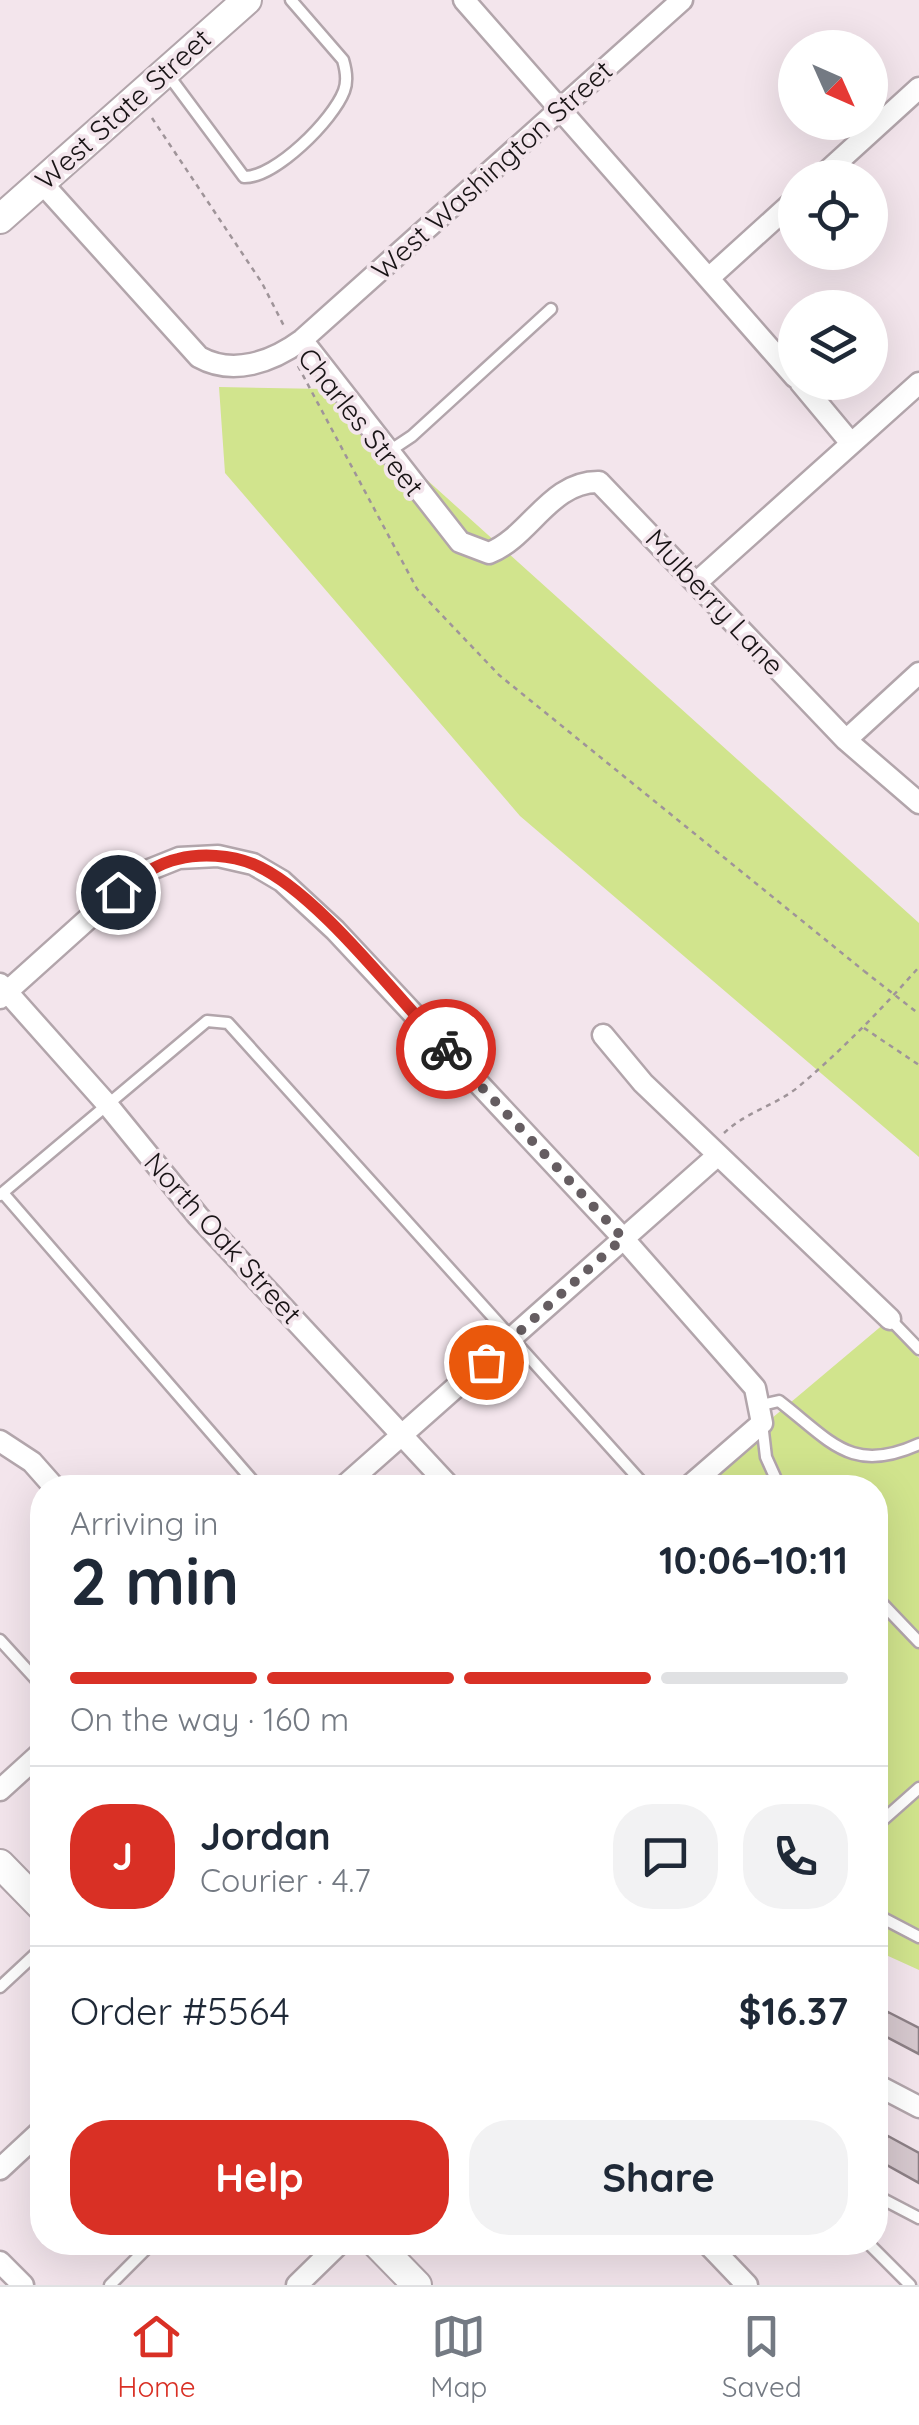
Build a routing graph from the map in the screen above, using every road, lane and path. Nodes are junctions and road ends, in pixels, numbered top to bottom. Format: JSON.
{"nodes":[{"id":1,"x":246,"y":0,"type":"edge"},
{"id":2,"x":291,"y":0,"type":"edge"},
{"id":3,"x":464,"y":0,"type":"edge"},
{"id":4,"x":682,"y":0,"type":"edge"},
{"id":5,"x":165,"y":72,"type":"junction"},
{"id":6,"x":919,"y":88,"type":"edge"},
{"id":7,"x":137,"y":96,"type":"junction"},
{"id":8,"x":561,"y":108,"type":"junction"},
{"id":9,"x":840,"y":160,"type":"edge"},
{"id":10,"x":41,"y":182,"type":"junction"},
{"id":11,"x":778,"y":215,"type":"edge"},
{"id":12,"x":0,"y":219,"type":"edge"},
{"id":13,"x":710,"y":277,"type":"junction"},
{"id":14,"x":551,"y":309,"type":"dead end"},
{"id":15,"x":297,"y":344,"type":"junction"},
{"id":16,"x":778,"y":357,"type":"edge"},
{"id":17,"x":919,"y":382,"type":"edge"},
{"id":18,"x":815,"y":400,"type":"edge"},
{"id":19,"x":850,"y":442,"type":"junction"},
{"id":20,"x":388,"y":452,"type":"junction"},
{"id":21,"x":504,"y":547,"type":"joint"},
{"id":22,"x":696,"y":583,"type":"junction"},
{"id":23,"x":919,"y":673,"type":"edge"},
{"id":24,"x":846,"y":740,"type":"junction"},
{"id":25,"x":919,"y":804,"type":"edge"},
{"id":26,"x":919,"y":967,"type":"edge"},
{"id":27,"x":2,"y":991,"type":"edge"},
{"id":28,"x":919,"y":1014,"type":"edge"},
{"id":29,"x":863,"y":1028,"type":"junction"},
{"id":30,"x":603,"y":1035,"type":"dead end"},
{"id":31,"x":919,"y":1065,"type":"edge"},
{"id":32,"x":106,"y":1104,"type":"junction"},
{"id":33,"x":714,"y":1151,"type":"junction"},
{"id":34,"x":1,"y":1194,"type":"edge"},
{"id":35,"x":623,"y":1238,"type":"junction"},
{"id":36,"x":890,"y":1318,"type":"joint"},
{"id":37,"x":514,"y":1338,"type":"junction"},
{"id":38,"x":919,"y":1349,"type":"edge"},
{"id":39,"x":762,"y":1414,"type":"junction"},
{"id":40,"x":403,"y":1434,"type":"junction"},
{"id":41,"x":919,"y":1444,"type":"edge"},
{"id":42,"x":8,"y":1446,"type":"edge"},
{"id":43,"x":40,"y":1475,"type":"edge"},
{"id":44,"x":248,"y":1475,"type":"edge"},
{"id":45,"x":357,"y":1475,"type":"edge"},
{"id":46,"x":440,"y":1475,"type":"edge"},
{"id":47,"x":635,"y":1475,"type":"edge"},
{"id":48,"x":700,"y":1475,"type":"edge"},
{"id":49,"x":773,"y":1475,"type":"edge"},
{"id":50,"x":888,"y":1610,"type":"edge"},
{"id":51,"x":0,"y":1640,"type":"edge"},
{"id":52,"x":919,"y":1642,"type":"edge"},
{"id":53,"x":30,"y":1673,"type":"edge"},
{"id":54,"x":30,"y":1763,"type":"edge"},
{"id":55,"x":919,"y":1788,"type":"edge"},
{"id":56,"x":0,"y":1790,"type":"edge"},
{"id":57,"x":888,"y":1815,"type":"edge"},
{"id":58,"x":0,"y":1864,"type":"edge"},
{"id":59,"x":30,"y":1895,"type":"edge"},
{"id":60,"x":888,"y":1921,"type":"edge"},
{"id":61,"x":919,"y":1937,"type":"edge"},
{"id":62,"x":30,"y":1959,"type":"edge"},
{"id":63,"x":0,"y":1987,"type":"edge"},
{"id":64,"x":888,"y":2091,"type":"edge"},
{"id":65,"x":919,"y":2107,"type":"edge"},
{"id":66,"x":30,"y":2141,"type":"edge"},
{"id":67,"x":0,"y":2169,"type":"edge"},
{"id":68,"x":888,"y":2202,"type":"edge"},
{"id":69,"x":919,"y":2218,"type":"edge"},
{"id":70,"x":141,"y":2255,"type":"edge"},
{"id":71,"x":328,"y":2255,"type":"edge"},
{"id":72,"x":388,"y":2255,"type":"edge"},
{"id":73,"x":718,"y":2255,"type":"edge"},
{"id":74,"x":879,"y":2255,"type":"edge"},
{"id":75,"x":0,"y":2262,"type":"edge"},
{"id":76,"x":23,"y":2285,"type":"edge"},
{"id":77,"x":110,"y":2285,"type":"edge"},
{"id":78,"x":297,"y":2285,"type":"edge"},
{"id":79,"x":417,"y":2285,"type":"edge"},
{"id":80,"x":746,"y":2285,"type":"edge"},
{"id":81,"x":910,"y":2285,"type":"edge"}],
"edges":[{"from":1,"to":5,"type":"main road","name":"West State Street"},
{"from":2,"to":5,"type":"lane"},
{"from":3,"to":8,"type":"street"},
{"from":4,"to":8,"type":"street","name":"West Washington Street"},
{"from":5,"to":7,"type":"main road","name":"West State Street"},
{"from":6,"to":9,"type":"street"},
{"from":7,"to":10,"type":"main road","name":"West State Street"},
{"from":7,"to":15,"type":"path"},
{"from":8,"to":13,"type":"street"},
{"from":8,"to":15,"type":"street","name":"West Washington Street"},
{"from":10,"to":12,"type":"main road","name":"West State Street"},
{"from":10,"to":15,"type":"street","name":"Charles Street"},
{"from":11,"to":13,"type":"street"},
{"from":13,"to":16,"type":"street"},
{"from":14,"to":20,"type":"lane"},
{"from":15,"to":20,"type":"street","name":"Charles Street"},
{"from":15,"to":28,"type":"path","bridge":true},
{"from":17,"to":19,"type":"street"},
{"from":18,"to":19,"type":"street"},
{"from":19,"to":22,"type":"street"},
{"from":20,"to":21,"type":"street","name":"Charles Street"},
{"from":21,"to":22,"type":"street","name":"Mulberry Lane"},
{"from":22,"to":24,"type":"street","name":"Mulberry Lane"},
{"from":23,"to":24,"type":"street"},
{"from":24,"to":25,"type":"street","name":"Mulberry Lane"},
{"from":26,"to":29,"type":"path"},
{"from":27,"to":32,"type":"street","name":"North Oak Street"},
{"from":27,"to":35,"type":"street"},
{"from":29,"to":31,"type":"path"},
{"from":29,"to":33,"type":"path"},
{"from":30,"to":33,"type":"street"},
{"from":32,"to":34,"type":"lane"},
{"from":32,"to":37,"type":"lane"},
{"from":32,"to":40,"type":"street","name":"North Oak Street"},
{"from":33,"to":35,"type":"street"},
{"from":33,"to":36,"type":"street"},
{"from":34,"to":44,"type":"lane"},
{"from":35,"to":37,"type":"street"},
{"from":35,"to":39,"type":"street"},
{"from":36,"to":38,"type":"lane"},
{"from":37,"to":40,"type":"street"},
{"from":37,"to":47,"type":"lane"},
{"from":39,"to":41,"type":"lane"},
{"from":39,"to":48,"type":"street"},
{"from":39,"to":49,"type":"lane"},
{"from":40,"to":45,"type":"street"},
{"from":40,"to":46,"type":"street","name":"North Oak Street"},
{"from":42,"to":43,"type":"street"},
{"from":50,"to":52,"type":"lane"},
{"from":51,"to":53,"type":"lane"},
{"from":54,"to":56,"type":"street"},
{"from":55,"to":57,"type":"lane"},
{"from":58,"to":59,"type":"main road"},
{"from":60,"to":61,"type":"lane"},
{"from":62,"to":63,"type":"lane"},
{"from":64,"to":65,"type":"street"},
{"from":66,"to":67,"type":"street"},
{"from":68,"to":69,"type":"lane"},
{"from":70,"to":77,"type":"lane"},
{"from":71,"to":78,"type":"street"},
{"from":72,"to":79,"type":"main road"},
{"from":73,"to":80,"type":"street"},
{"from":74,"to":81,"type":"lane"},
{"from":75,"to":76,"type":"street"}]}
